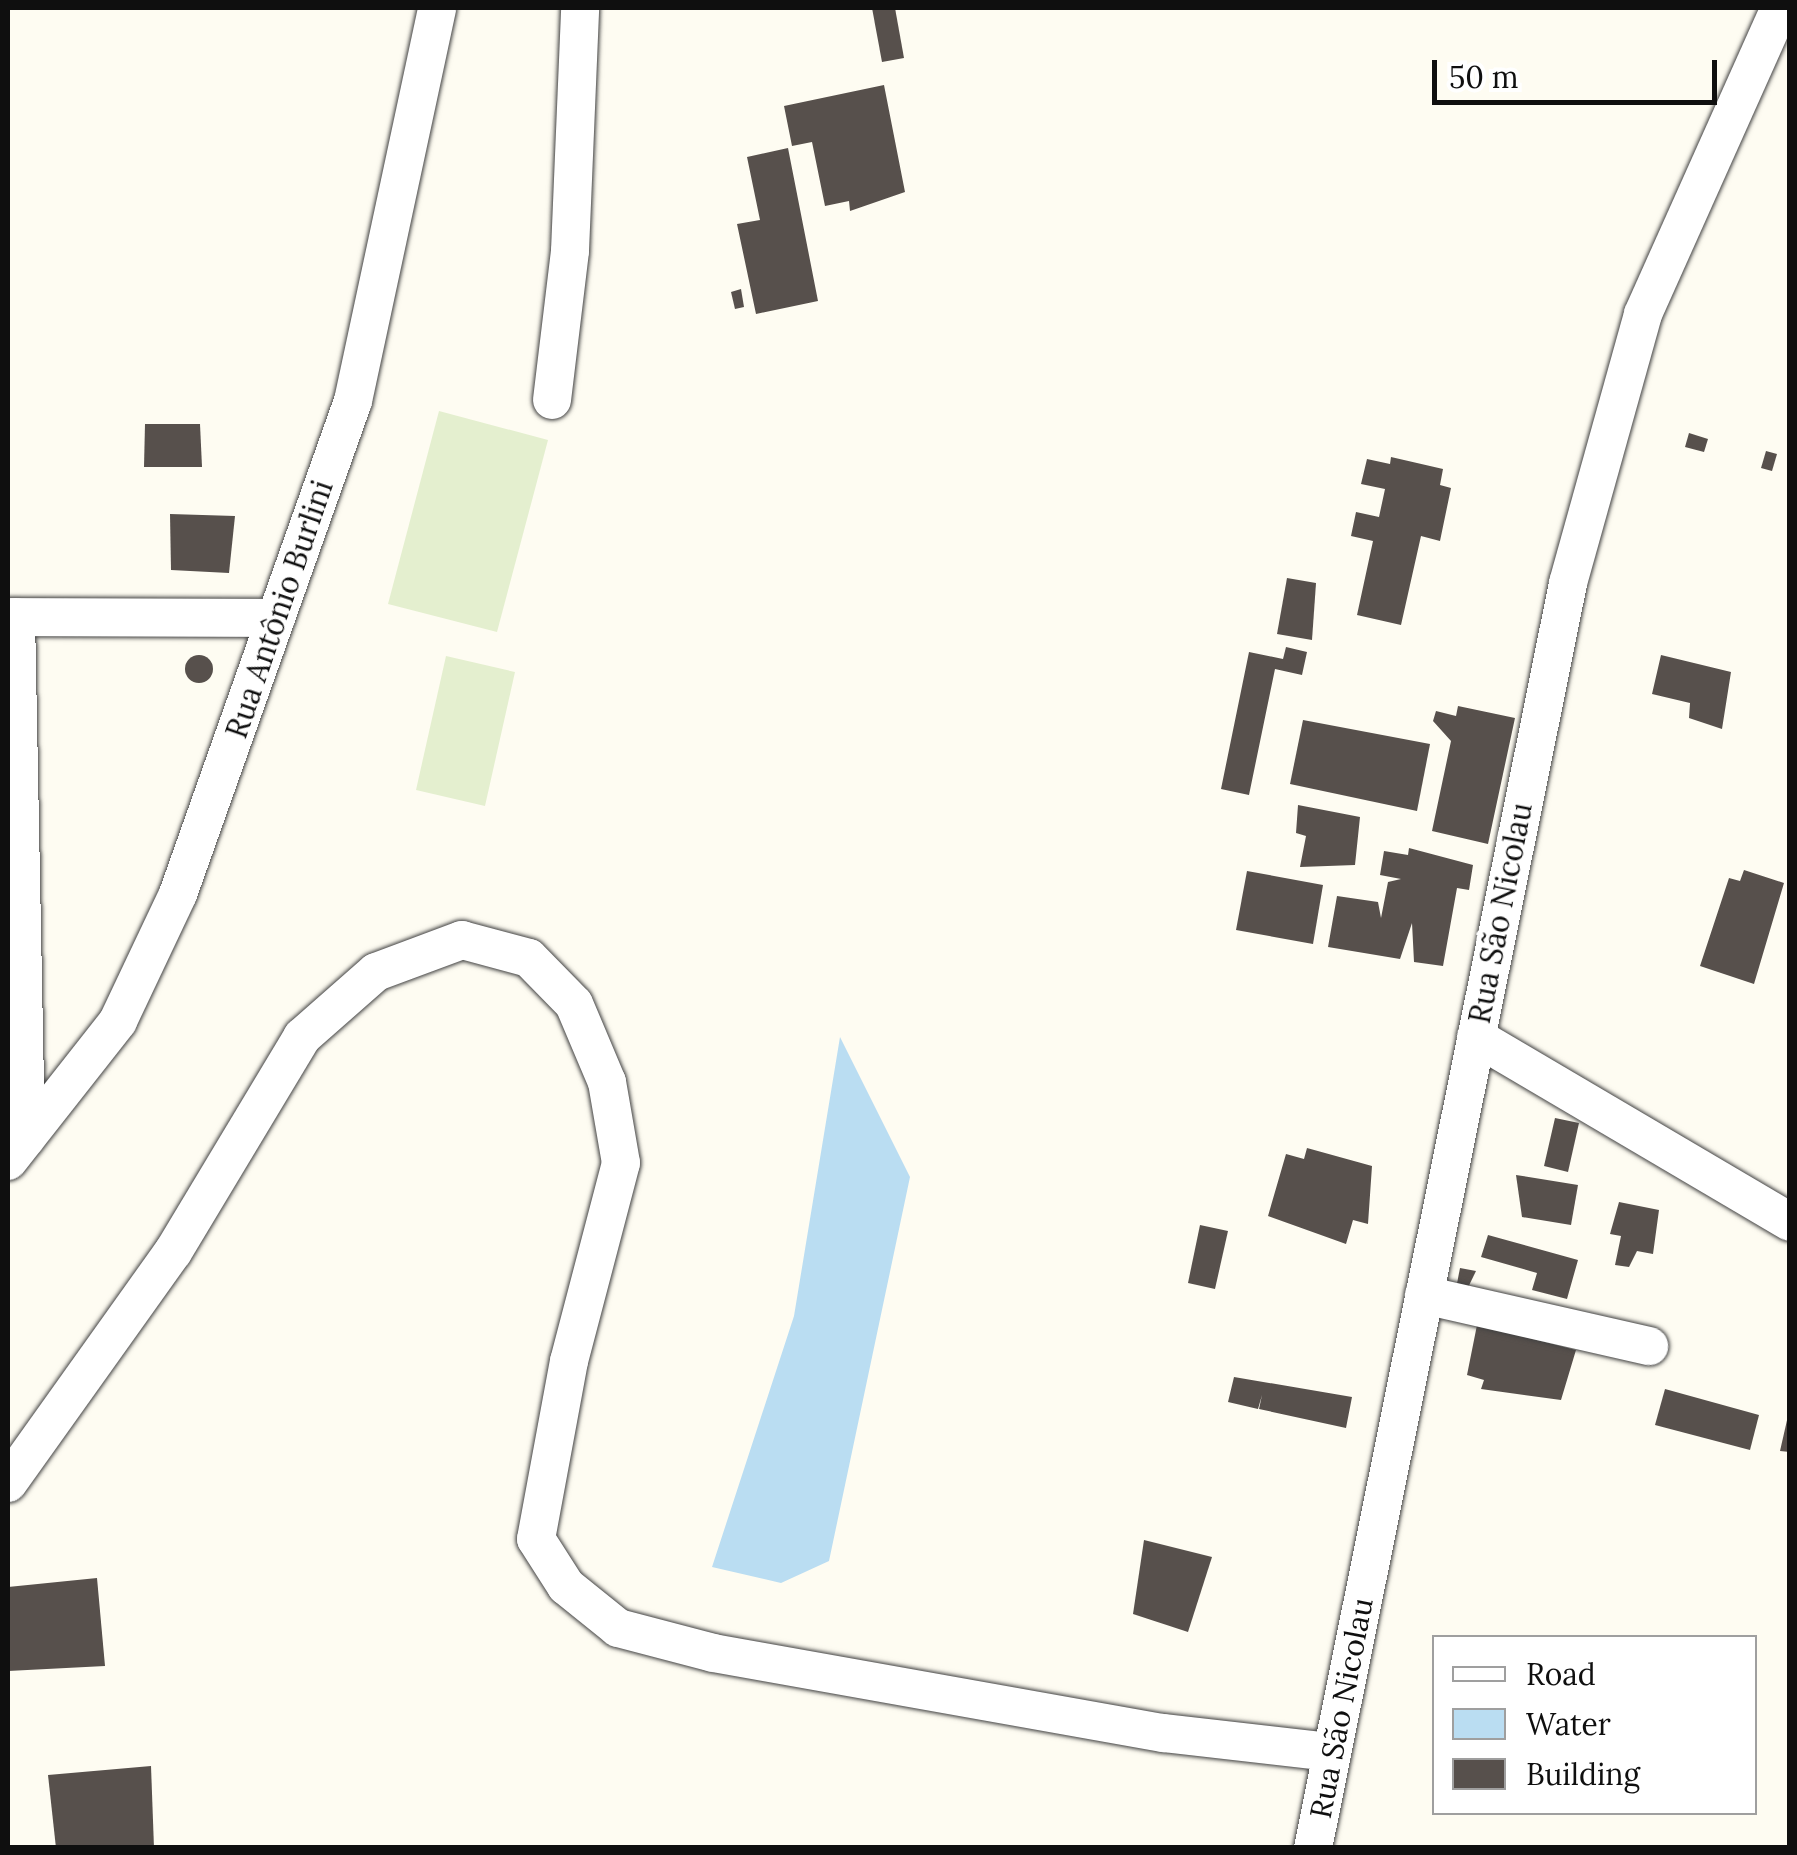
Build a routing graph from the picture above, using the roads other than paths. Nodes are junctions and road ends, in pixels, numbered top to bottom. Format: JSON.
{"nodes":[{"id":1,"x":437,"y":8,"type":"edge"},
{"id":2,"x":580,"y":8,"type":"edge"},
{"id":3,"x":1780,"y":8,"type":"edge"},
{"id":4,"x":552,"y":400,"type":"dead end"},
{"id":5,"x":12,"y":617,"type":"edge"},
{"id":6,"x":276,"y":618,"type":"junction"},
{"id":7,"x":1476,"y":1038,"type":"junction"},
{"id":8,"x":17,"y":1150,"type":"edge"},
{"id":9,"x":1790,"y":1222,"type":"edge"},
{"id":10,"x":1424,"y":1295,"type":"junction"},
{"id":11,"x":1649,"y":1346,"type":"dead end"},
{"id":12,"x":8,"y":1483,"type":"edge"},
{"id":13,"x":1332,"y":1752,"type":"junction"},
{"id":14,"x":1313,"y":1848,"type":"edge"}],
"edges":[{"from":1,"to":6,"type":"street","name":"Rua Antônio Burlini"},
{"from":2,"to":4,"type":"street"},
{"from":3,"to":7,"type":"street","name":"Rua São Nicolau"},
{"from":5,"to":6,"type":"street"},
{"from":5,"to":8,"type":"street"},
{"from":6,"to":8,"type":"street","name":"Rua Antônio Burlini"},
{"from":7,"to":9,"type":"street"},
{"from":7,"to":10,"type":"street","name":"Rua São Nicolau"},
{"from":10,"to":11,"type":"street"},
{"from":10,"to":13,"type":"street","name":"Rua São Nicolau"},
{"from":12,"to":13,"type":"street"},
{"from":13,"to":14,"type":"street","name":"Rua São Nicolau"}]}
